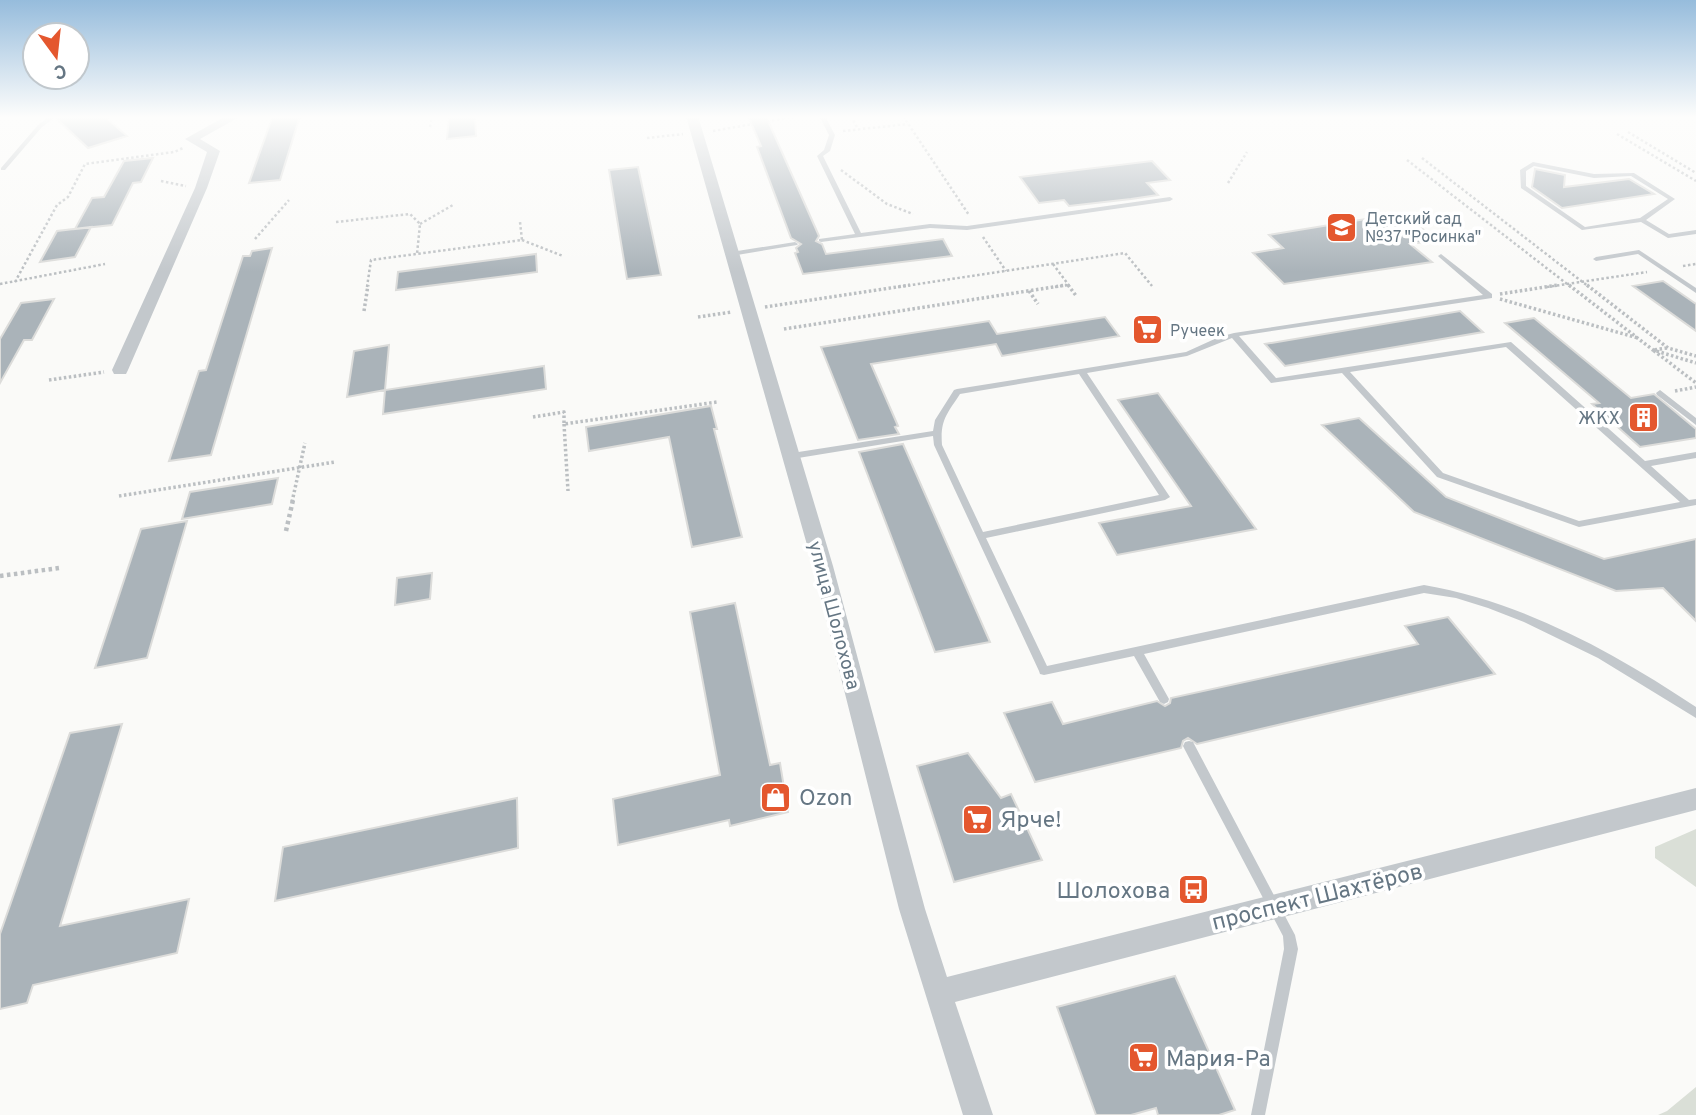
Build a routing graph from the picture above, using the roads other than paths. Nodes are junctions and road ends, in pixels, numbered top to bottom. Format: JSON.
{"nodes":[{"id":1,"x":208,"y":168,"type":"edge"},
{"id":2,"x":707,"y":168,"type":"edge"},
{"id":3,"x":826,"y":168,"type":"edge"},
{"id":4,"x":1526,"y":168,"type":"edge"},
{"id":5,"x":1554,"y":168,"type":"edge"},
{"id":6,"x":1170,"y":199,"type":"dead end"},
{"id":7,"x":1642,"y":220,"type":"junction"},
{"id":8,"x":1696,"y":232,"type":"edge"},
{"id":9,"x":859,"y":235,"type":"junction"},
{"id":10,"x":821,"y":240,"type":"dead end"},
{"id":11,"x":795,"y":244,"type":"dead end"},
{"id":12,"x":731,"y":254,"type":"junction"},
{"id":13,"x":1441,"y":256,"type":"dead end"},
{"id":14,"x":1597,"y":259,"type":"dead end"},
{"id":15,"x":1696,"y":291,"type":"edge"},
{"id":16,"x":1234,"y":335,"type":"junction"},
{"id":17,"x":120,"y":370,"type":"road end"},
{"id":18,"x":1344,"y":370,"type":"junction"},
{"id":19,"x":1082,"y":372,"type":"junction"},
{"id":20,"x":1660,"y":393,"type":"dead end"},
{"id":21,"x":1696,"y":422,"type":"edge"},
{"id":22,"x":937,"y":433,"type":"junction"},
{"id":23,"x":1696,"y":455,"type":"edge"},
{"id":24,"x":792,"y":456,"type":"junction"},
{"id":25,"x":1644,"y":464,"type":"junction"},
{"id":26,"x":1692,"y":503,"type":"edge"},
{"id":27,"x":981,"y":536,"type":"junction"},
{"id":28,"x":1137,"y":651,"type":"junction"},
{"id":29,"x":1164,"y":699,"type":"dead end"},
{"id":30,"x":1696,"y":713,"type":"edge"},
{"id":31,"x":1189,"y":746,"type":"dead end"},
{"id":32,"x":1696,"y":799,"type":"edge"},
{"id":33,"x":1275,"y":906,"type":"junction"},
{"id":34,"x":938,"y":993,"type":"junction"},
{"id":35,"x":978,"y":1115,"type":"edge"},
{"id":36,"x":1258,"y":1115,"type":"edge"}],
"edges":[{"from":1,"to":17,"type":"street"},
{"from":2,"to":12,"type":"street","name":"улица Шолохова"},
{"from":3,"to":9,"type":"lane"},
{"from":4,"to":7,"type":"lane"},
{"from":5,"to":7,"type":"lane"},
{"from":6,"to":9,"type":"lane"},
{"from":7,"to":8,"type":"lane"},
{"from":9,"to":10,"type":"lane"},
{"from":11,"to":12,"type":"lane"},
{"from":12,"to":24,"type":"street","name":"улица Шолохова"},
{"from":13,"to":16,"type":"lane"},
{"from":14,"to":15,"type":"lane"},
{"from":16,"to":18,"type":"lane"},
{"from":16,"to":19,"type":"lane"},
{"from":18,"to":25,"type":"lane"},
{"from":18,"to":26,"type":"lane"},
{"from":19,"to":22,"type":"lane"},
{"from":19,"to":27,"type":"lane"},
{"from":20,"to":21,"type":"lane"},
{"from":22,"to":24,"type":"lane"},
{"from":22,"to":27,"type":"lane"},
{"from":23,"to":25,"type":"lane"},
{"from":24,"to":34,"type":"street","name":"улица Шолохова"},
{"from":25,"to":26,"type":"lane"},
{"from":27,"to":28,"type":"lane"},
{"from":28,"to":29,"type":"lane"},
{"from":28,"to":30,"type":"lane"},
{"from":31,"to":33,"type":"lane"},
{"from":32,"to":33,"type":"street","name":"проспект Шахтёров"},
{"from":33,"to":34,"type":"street","name":"проспект Шахтёров"},
{"from":33,"to":36,"type":"lane"},
{"from":34,"to":35,"type":"street","name":"улица Шолохова"}]}
